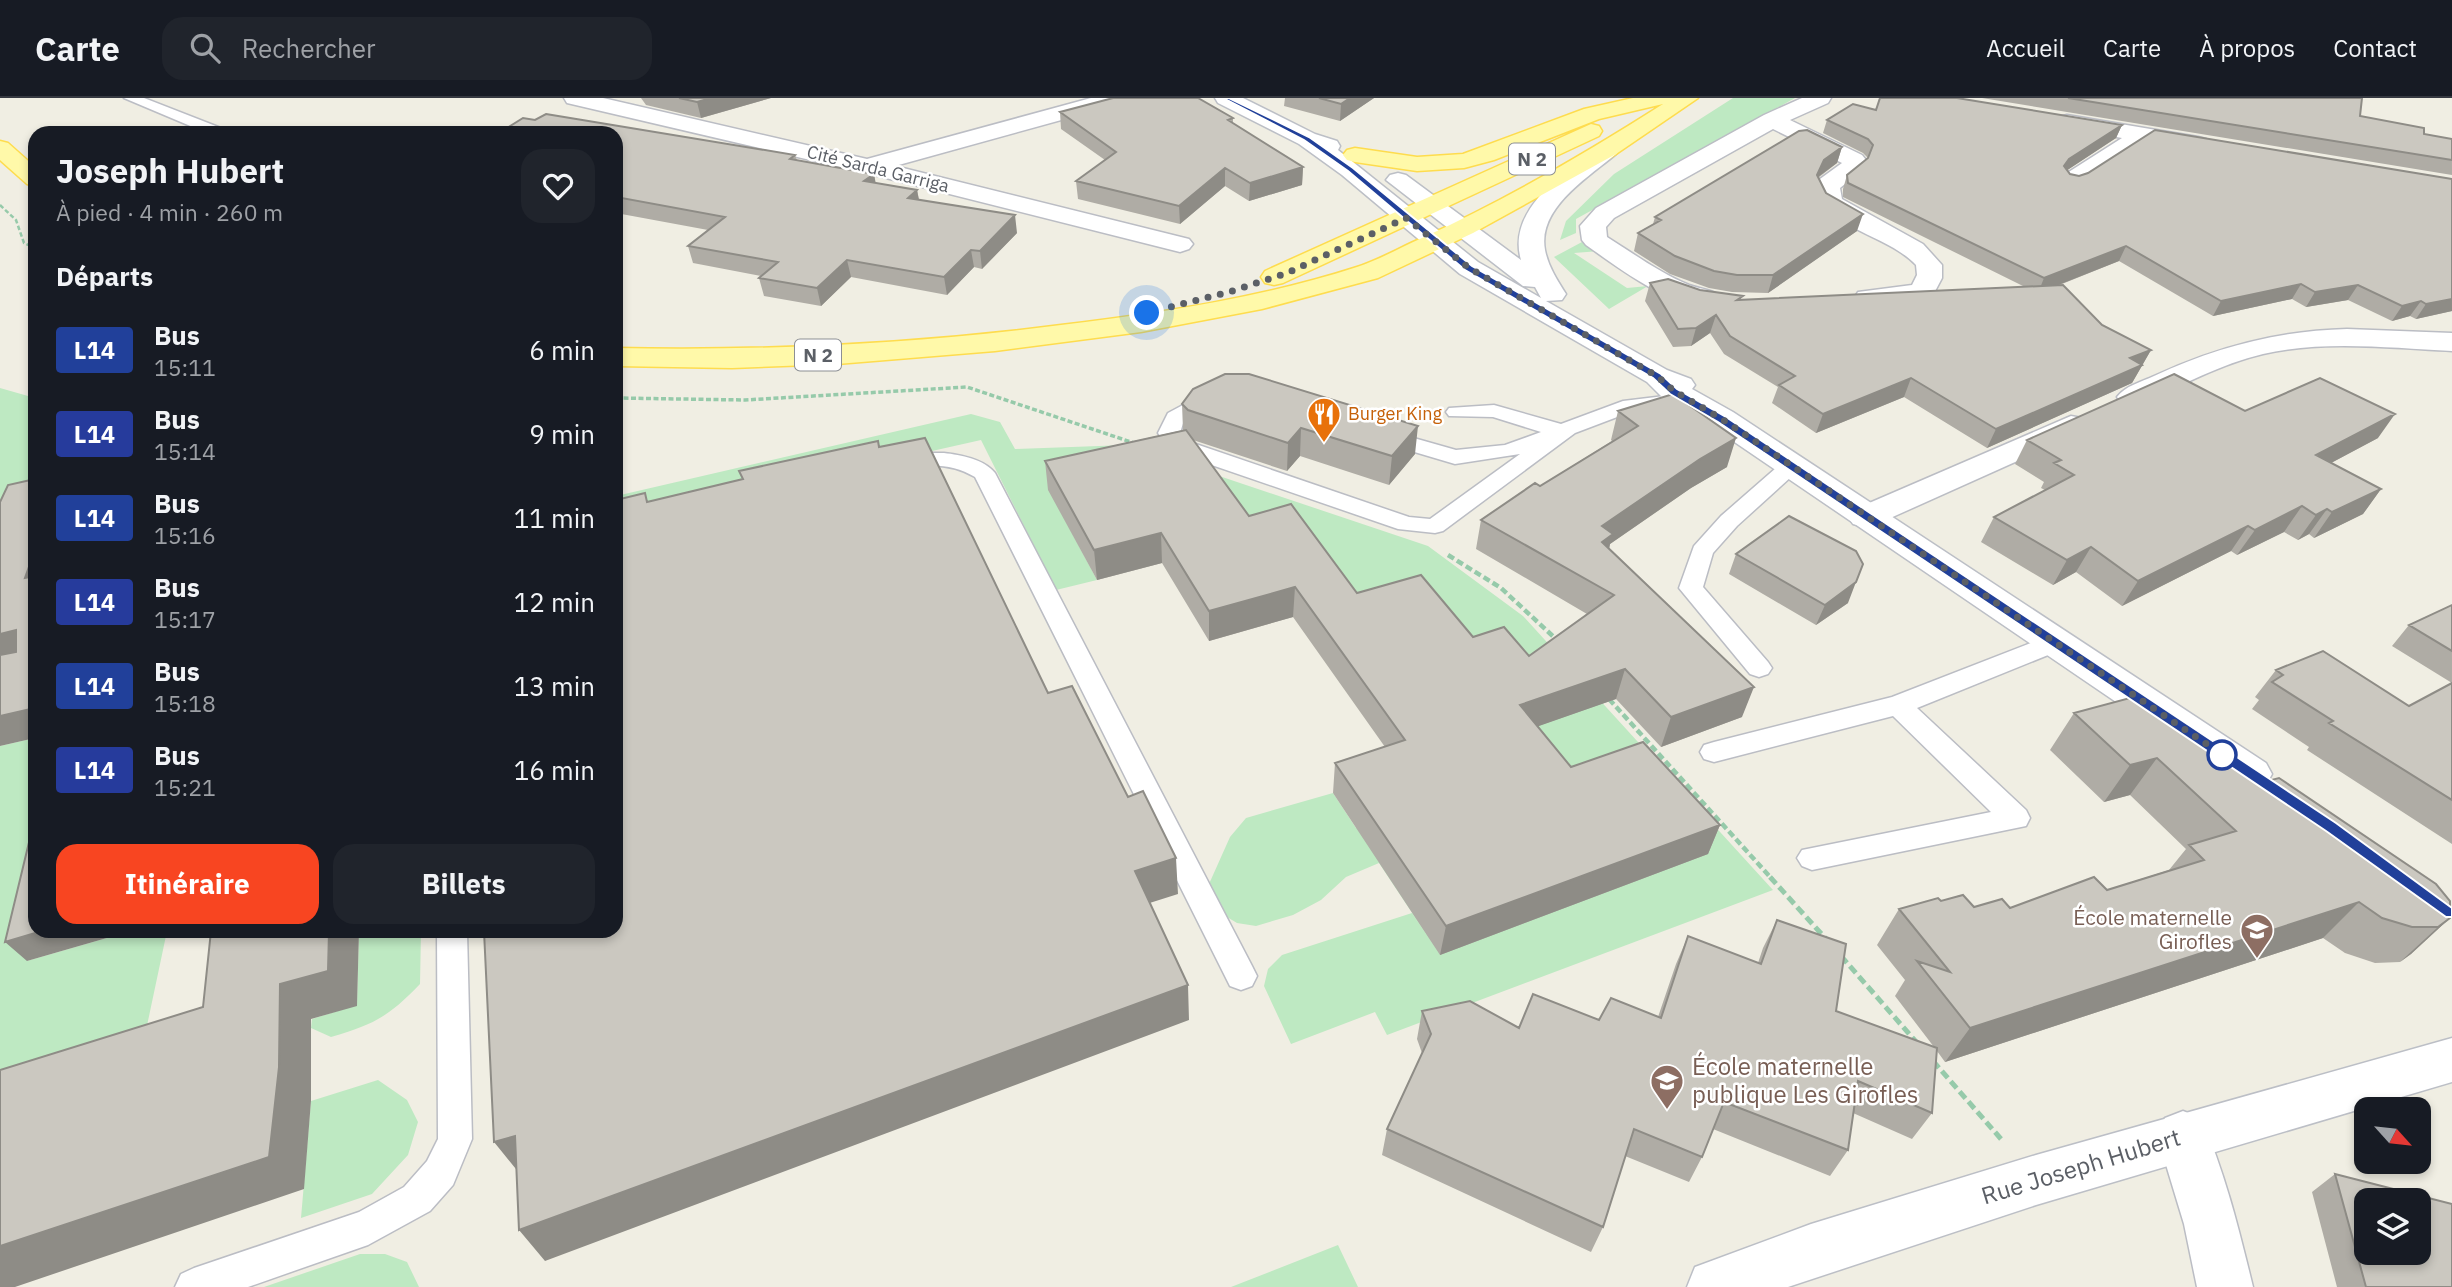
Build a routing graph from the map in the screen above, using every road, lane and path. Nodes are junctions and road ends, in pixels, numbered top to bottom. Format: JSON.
{"nodes":[{"id":1,"x":131,"y":98,"type":"edge"},
{"id":2,"x":575,"y":98,"type":"edge"},
{"id":3,"x":1115,"y":98,"type":"edge"},
{"id":4,"x":1226,"y":98,"type":"edge"},
{"id":5,"x":1661,"y":98,"type":"edge"},
{"id":6,"x":1687,"y":98,"type":"edge"},
{"id":7,"x":1820,"y":98,"type":"edge"},
{"id":8,"x":2048,"y":119,"type":"edge"},
{"id":9,"x":1772,"y":120,"type":"junction"},
{"id":10,"x":203,"y":126,"type":"edge"},
{"id":11,"x":2142,"y":135,"type":"junction"},
{"id":12,"x":1307,"y":138,"type":"junction"},
{"id":13,"x":0,"y":148,"type":"edge"},
{"id":14,"x":2223,"y":148,"type":"edge"},
{"id":15,"x":1608,"y":149,"type":"junction"},
{"id":16,"x":1355,"y":155,"type":"junction"},
{"id":17,"x":867,"y":166,"type":"junction"},
{"id":18,"x":28,"y":173,"type":"edge"},
{"id":19,"x":2072,"y":180,"type":"edge"},
{"id":20,"x":0,"y":205,"type":"edge"},
{"id":21,"x":1433,"y":205,"type":"junction"},
{"id":22,"x":1406,"y":218,"type":"junction"},
{"id":23,"x":1464,"y":228,"type":"junction"},
{"id":24,"x":1435,"y":242,"type":"junction"},
{"id":25,"x":1181,"y":244,"type":"dead end"},
{"id":26,"x":28,"y":245,"type":"edge"},
{"id":27,"x":1552,"y":295,"type":"junction"},
{"id":28,"x":1838,"y":300,"type":"edge"},
{"id":29,"x":1734,"y":303,"type":"edge"},
{"id":30,"x":1020,"y":340,"type":"junction"},
{"id":31,"x":2452,"y":342,"type":"edge"},
{"id":32,"x":1612,"y":348,"type":"junction"},
{"id":33,"x":623,"y":357,"type":"edge"},
{"id":34,"x":1657,"y":376,"type":"junction"},
{"id":35,"x":1229,"y":390,"type":"edge"},
{"id":36,"x":623,"y":398,"type":"edge"},
{"id":37,"x":1687,"y":400,"type":"junction"},
{"id":38,"x":1630,"y":405,"type":"junction"},
{"id":39,"x":1456,"y":412,"type":"dead end"},
{"id":40,"x":1722,"y":419,"type":"junction"},
{"id":41,"x":1364,"y":430,"type":"edge"},
{"id":42,"x":1565,"y":432,"type":"junction"},
{"id":43,"x":1146,"y":447,"type":"edge"},
{"id":44,"x":1791,"y":467,"type":"junction"},
{"id":45,"x":871,"y":470,"type":"edge"},
{"id":46,"x":1866,"y":517,"type":"junction"},
{"id":47,"x":1440,"y":549,"type":"dead end"},
{"id":48,"x":1561,"y":643,"type":"edge"},
{"id":49,"x":2054,"y":643,"type":"junction"},
{"id":50,"x":1759,"y":668,"type":"dead end"},
{"id":51,"x":1604,"y":694,"type":"edge"},
{"id":52,"x":1898,"y":705,"type":"junction"},
{"id":53,"x":1714,"y":752,"type":"dead end"},
{"id":54,"x":2277,"y":791,"type":"edge"},
{"id":55,"x":1812,"y":858,"type":"dead end"},
{"id":56,"x":452,"y":938,"type":"edge"},
{"id":57,"x":1241,"y":976,"type":"dead end"},
{"id":58,"x":1921,"y":1047,"type":"edge"},
{"id":59,"x":1930,"y":1057,"type":"edge"},
{"id":60,"x":2452,"y":1060,"type":"edge"},
{"id":61,"x":2183,"y":1135,"type":"junction"},
{"id":62,"x":2036,"y":1180,"type":"junction"},
{"id":63,"x":1735,"y":1284,"type":"edge"},
{"id":64,"x":194,"y":1287,"type":"edge"},
{"id":65,"x":2225,"y":1287,"type":"edge"}],
"edges":[{"from":1,"to":10,"type":"lane"},
{"from":2,"to":17,"type":"street","name":"Cité Sarda Garriga"},
{"from":3,"to":17,"type":"street"},
{"from":4,"to":12,"type":"street"},
{"from":5,"to":16,"type":"main road"},
{"from":5,"to":21,"type":"main road","number":"N 2"},
{"from":6,"to":15,"type":"main road","number":"N 2"},
{"from":7,"to":9,"type":"street"},
{"from":8,"to":11,"type":"street"},
{"from":9,"to":28,"type":"street"},
{"from":9,"to":29,"type":"street"},
{"from":11,"to":14,"type":"street"},
{"from":11,"to":19,"type":"street"},
{"from":12,"to":16,"type":"street"},
{"from":12,"to":22,"type":"street"},
{"from":13,"to":18,"type":"main road"},
{"from":15,"to":23,"type":"main road","number":"N 2"},
{"from":15,"to":27,"type":"street"},
{"from":16,"to":21,"type":"street"},
{"from":17,"to":25,"type":"street","name":"Cité Sarda Garriga"},
{"from":20,"to":26,"type":"path"},
{"from":21,"to":22,"type":"main road","number":"N 2"},
{"from":21,"to":23,"type":"street"},
{"from":22,"to":24,"type":"street"},
{"from":22,"to":30,"type":"main road","number":"N 2"},
{"from":23,"to":24,"type":"main road","number":"N 2"},
{"from":23,"to":27,"type":"street"},
{"from":24,"to":30,"type":"main road","number":"N 2"},
{"from":24,"to":32,"type":"street"},
{"from":27,"to":32,"type":"street"},
{"from":30,"to":33,"type":"main road","number":"N 2"},
{"from":31,"to":46,"type":"street"},
{"from":32,"to":34,"type":"street"},
{"from":34,"to":37,"type":"street"},
{"from":34,"to":38,"type":"lane"},
{"from":34,"to":40,"type":"street"},
{"from":35,"to":42,"type":"lane"},
{"from":36,"to":43,"type":"path"},
{"from":37,"to":38,"type":"lane"},
{"from":37,"to":40,"type":"street"},
{"from":38,"to":42,"type":"lane"},
{"from":39,"to":42,"type":"lane"},
{"from":40,"to":44,"type":"street"},
{"from":41,"to":42,"type":"lane"},
{"from":44,"to":46,"type":"street"},
{"from":44,"to":50,"type":"lane"},
{"from":45,"to":57,"type":"lane"},
{"from":46,"to":49,"type":"street"},
{"from":47,"to":48,"type":"path"},
{"from":49,"to":52,"type":"lane"},
{"from":49,"to":54,"type":"street"},
{"from":51,"to":58,"type":"path"},
{"from":52,"to":53,"type":"lane"},
{"from":52,"to":55,"type":"lane"},
{"from":56,"to":64,"type":"lane"},
{"from":59,"to":62,"type":"path"},
{"from":60,"to":61,"type":"street","name":"Rue Joseph Hubert"},
{"from":61,"to":62,"type":"street","name":"Rue Joseph Hubert"},
{"from":61,"to":65,"type":"street"},
{"from":62,"to":63,"type":"street","name":"Rue Joseph Hubert"}]}
